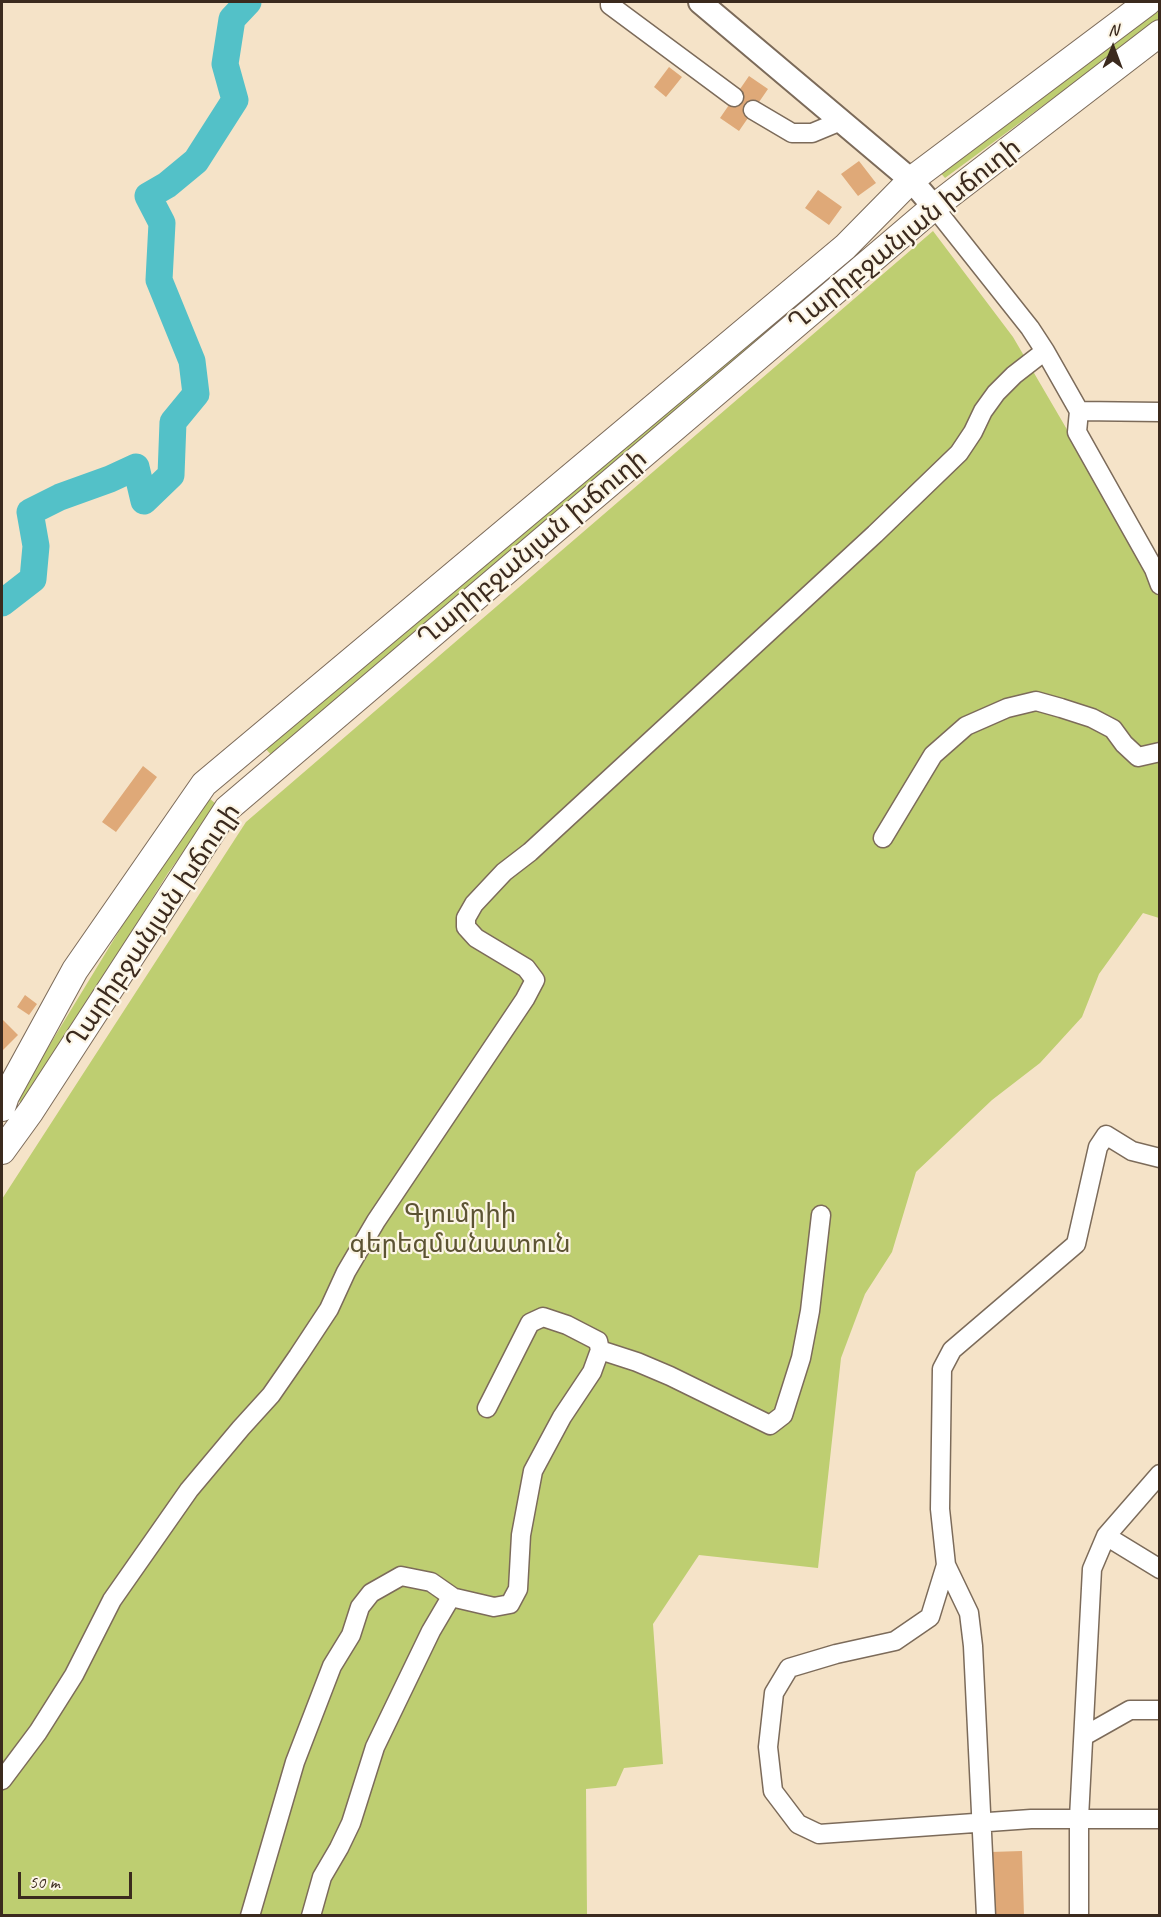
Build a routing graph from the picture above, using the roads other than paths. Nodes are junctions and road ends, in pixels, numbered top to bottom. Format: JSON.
{"nodes":[{"id":1,"x":610,"y":2,"type":"edge"},
{"id":2,"x":700,"y":2,"type":"edge"},
{"id":3,"x":1148,"y":2,"type":"edge"},
{"id":4,"x":1160,"y":33,"type":"edge"},
{"id":5,"x":734,"y":97,"type":"dead end"},
{"id":6,"x":753,"y":110,"type":"dead end"},
{"id":7,"x":841,"y":121,"type":"junction"},
{"id":8,"x":911,"y":180,"type":"junction"},
{"id":9,"x":933,"y":207,"type":"junction"},
{"id":10,"x":1045,"y":351,"type":"junction"},
{"id":11,"x":1079,"y":411,"type":"junction"},
{"id":12,"x":1160,"y":412,"type":"edge"},
{"id":13,"x":1160,"y":585,"type":"edge"},
{"id":14,"x":1160,"y":752,"type":"edge"},
{"id":15,"x":204,"y":784,"type":"junction"},
{"id":16,"x":232,"y":805,"type":"junction"},
{"id":17,"x":883,"y":838,"type":"dead end"},
{"id":18,"x":2,"y":1108,"type":"edge"},
{"id":19,"x":2,"y":1151,"type":"edge"},
{"id":20,"x":1160,"y":1158,"type":"edge"},
{"id":21,"x":822,"y":1215,"type":"dead end"},
{"id":22,"x":600,"y":1350,"type":"junction"},
{"id":23,"x":487,"y":1408,"type":"dead end"},
{"id":24,"x":1160,"y":1474,"type":"edge"},
{"id":25,"x":1106,"y":1536,"type":"junction"},
{"id":26,"x":946,"y":1565,"type":"junction"},
{"id":27,"x":1160,"y":1569,"type":"edge"},
{"id":28,"x":454,"y":1598,"type":"junction"},
{"id":29,"x":1160,"y":1710,"type":"edge"},
{"id":30,"x":1084,"y":1736,"type":"junction"},
{"id":31,"x":2,"y":1780,"type":"edge"},
{"id":32,"x":1079,"y":1818,"type":"junction"},
{"id":33,"x":1160,"y":1819,"type":"edge"},
{"id":34,"x":982,"y":1824,"type":"junction"},
{"id":35,"x":250,"y":1916,"type":"edge"},
{"id":36,"x":311,"y":1916,"type":"edge"},
{"id":37,"x":986,"y":1916,"type":"edge"},
{"id":38,"x":1079,"y":1916,"type":"edge"}],
"edges":[{"from":1,"to":5,"type":"street"},
{"from":2,"to":7,"type":"main road"},
{"from":3,"to":8,"type":"highway","name":"Ղարիբջանյան խճուղի"},
{"from":4,"to":9,"type":"highway","name":"Ղարիբջանյան խճուղի"},
{"from":6,"to":7,"type":"street"},
{"from":7,"to":8,"type":"main road"},
{"from":8,"to":9,"type":"main road"},
{"from":8,"to":15,"type":"highway","name":"Ղարիբջանյան խճուղի"},
{"from":9,"to":10,"type":"street"},
{"from":9,"to":16,"type":"highway","name":"Ղարիբջանյան խճուղի"},
{"from":10,"to":11,"type":"street"},
{"from":10,"to":31,"type":"street"},
{"from":11,"to":12,"type":"street"},
{"from":11,"to":13,"type":"street"},
{"from":14,"to":17,"type":"street"},
{"from":15,"to":16,"type":"highway"},
{"from":15,"to":18,"type":"highway","name":"Ղարիբջանյան խճուղի"},
{"from":16,"to":19,"type":"highway","name":"Ղարիբջանյան խճուղի"},
{"from":20,"to":26,"type":"street"},
{"from":21,"to":22,"type":"street"},
{"from":22,"to":23,"type":"street"},
{"from":22,"to":28,"type":"street"},
{"from":24,"to":25,"type":"street"},
{"from":25,"to":27,"type":"street"},
{"from":25,"to":30,"type":"street"},
{"from":26,"to":34,"type":"street"},
{"from":26,"to":34,"type":"street"},
{"from":28,"to":35,"type":"street"},
{"from":28,"to":36,"type":"street"},
{"from":29,"to":30,"type":"street"},
{"from":30,"to":32,"type":"street"},
{"from":32,"to":33,"type":"street"},
{"from":32,"to":34,"type":"street"},
{"from":32,"to":38,"type":"street"},
{"from":34,"to":37,"type":"street"}]}
